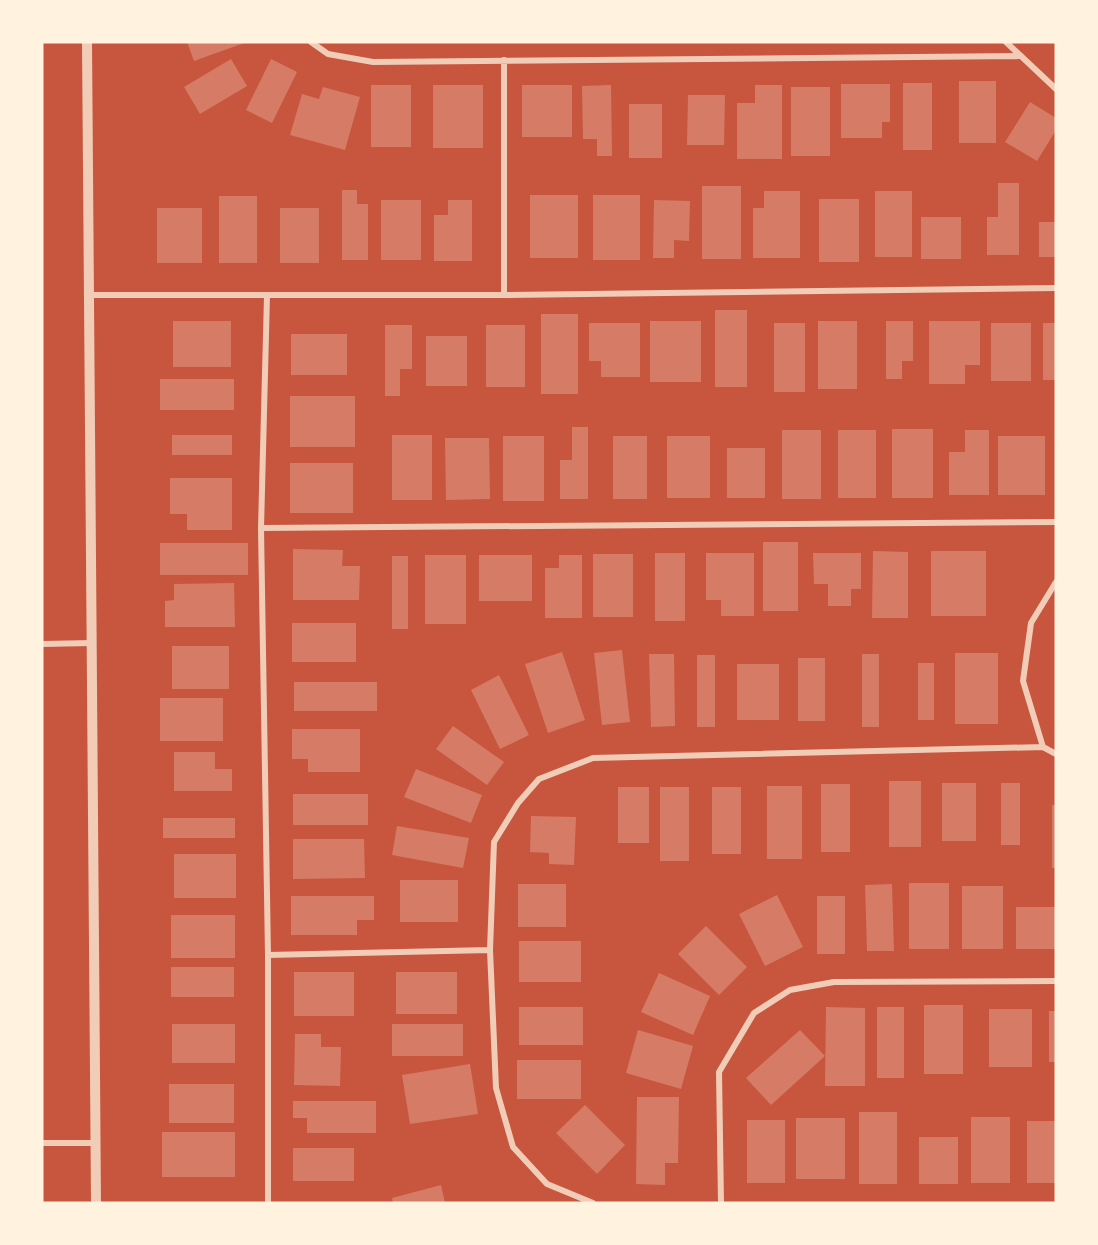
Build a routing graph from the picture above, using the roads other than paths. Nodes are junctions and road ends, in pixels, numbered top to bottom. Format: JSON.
{"nodes":[{"id":1,"x":87,"y":42,"type":"edge"},
{"id":2,"x":311,"y":42,"type":"edge"},
{"id":3,"x":1006,"y":42,"type":"edge"},
{"id":4,"x":1021,"y":56,"type":"junction"},
{"id":5,"x":504,"y":60,"type":"junction"},
{"id":6,"x":1056,"y":88,"type":"edge"},
{"id":7,"x":1056,"y":288,"type":"edge"},
{"id":8,"x":88,"y":295,"type":"junction"},
{"id":9,"x":504,"y":295,"type":"junction"},
{"id":10,"x":267,"y":296,"type":"junction"},
{"id":11,"x":1056,"y":522,"type":"edge"},
{"id":12,"x":261,"y":528,"type":"junction"},
{"id":13,"x":1056,"y":582,"type":"edge"},
{"id":14,"x":92,"y":643,"type":"junction"},
{"id":15,"x":42,"y":644,"type":"edge"},
{"id":16,"x":1043,"y":747,"type":"junction"},
{"id":17,"x":1056,"y":754,"type":"edge"},
{"id":18,"x":490,"y":950,"type":"junction"},
{"id":19,"x":268,"y":955,"type":"junction"},
{"id":20,"x":1056,"y":981,"type":"edge"},
{"id":21,"x":42,"y":1143,"type":"edge"},
{"id":22,"x":96,"y":1143,"type":"junction"},
{"id":23,"x":96,"y":1203,"type":"edge"},
{"id":24,"x":268,"y":1203,"type":"edge"},
{"id":25,"x":592,"y":1203,"type":"edge"},
{"id":26,"x":721,"y":1203,"type":"edge"}],
"edges":[{"from":1,"to":8,"type":"street"},
{"from":2,"to":5,"type":"street"},
{"from":3,"to":4,"type":"street"},
{"from":4,"to":5,"type":"street"},
{"from":4,"to":6,"type":"street"},
{"from":5,"to":9,"type":"street"},
{"from":7,"to":9,"type":"street"},
{"from":8,"to":10,"type":"street"},
{"from":8,"to":14,"type":"street"},
{"from":9,"to":10,"type":"street"},
{"from":10,"to":12,"type":"street"},
{"from":11,"to":12,"type":"street"},
{"from":12,"to":19,"type":"street"},
{"from":13,"to":16,"type":"street"},
{"from":14,"to":15,"type":"street"},
{"from":14,"to":22,"type":"street"},
{"from":16,"to":17,"type":"street"},
{"from":16,"to":18,"type":"street"},
{"from":18,"to":19,"type":"street"},
{"from":18,"to":25,"type":"street"},
{"from":19,"to":24,"type":"street"},
{"from":20,"to":26,"type":"street"},
{"from":21,"to":22,"type":"street"},
{"from":22,"to":23,"type":"street"}]}
